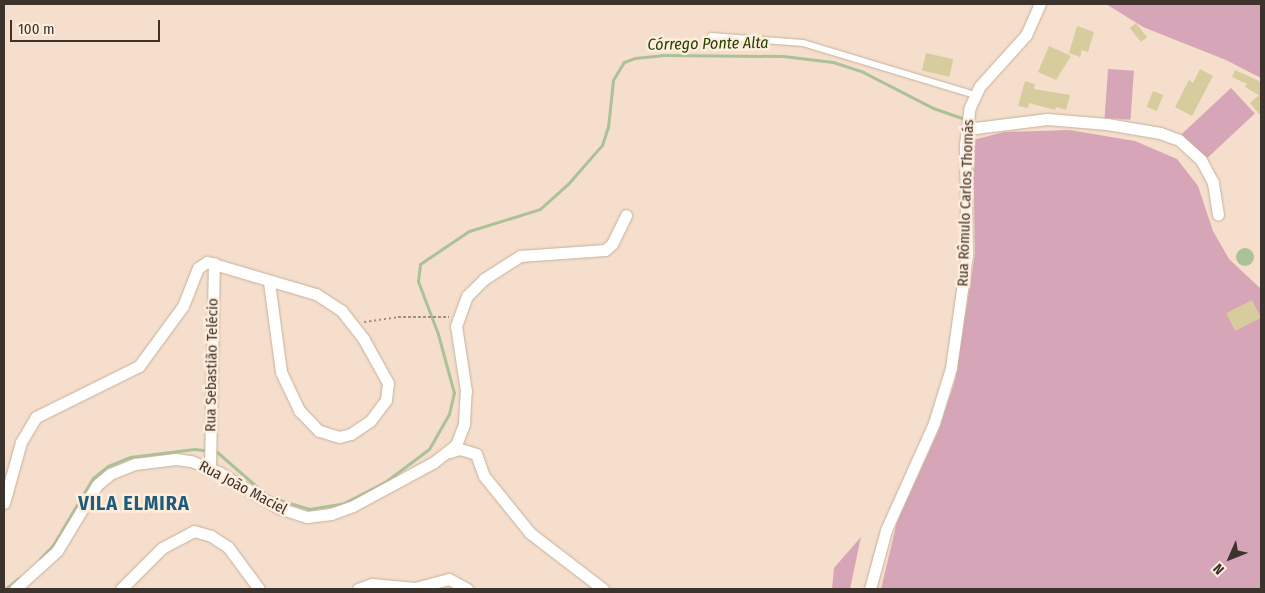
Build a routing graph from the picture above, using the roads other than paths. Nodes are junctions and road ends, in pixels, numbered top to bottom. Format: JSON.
{"nodes":[{"id":1,"x":1040,"y":4,"type":"edge"},
{"id":2,"x":711,"y":36,"type":"dead end"},
{"id":3,"x":975,"y":95,"type":"junction"},
{"id":4,"x":967,"y":129,"type":"junction"},
{"id":5,"x":626,"y":215,"type":"dead end"},
{"id":6,"x":1218,"y":215,"type":"dead end"},
{"id":7,"x":214,"y":262,"type":"junction"},
{"id":8,"x":269,"y":282,"type":"junction"},
{"id":9,"x":464,"y":424,"type":"junction"},
{"id":10,"x":450,"y":452,"type":"junction"},
{"id":11,"x":480,"y":458,"type":"junction"},
{"id":12,"x":210,"y":468,"type":"junction"},
{"id":13,"x":4,"y":503,"type":"edge"},
{"id":14,"x":15,"y":589,"type":"edge"},
{"id":15,"x":121,"y":589,"type":"edge"},
{"id":16,"x":259,"y":589,"type":"edge"},
{"id":17,"x":358,"y":589,"type":"edge"},
{"id":18,"x":467,"y":589,"type":"edge"},
{"id":19,"x":604,"y":589,"type":"edge"},
{"id":20,"x":870,"y":589,"type":"edge"}],
"edges":[{"from":1,"to":3,"type":"street","name":"Rua Rômulo Carlos Thomás"},
{"from":2,"to":3,"type":"lane"},
{"from":3,"to":4,"type":"street","name":"Rua Rômulo Carlos Thomás"},
{"from":4,"to":6,"type":"street"},
{"from":4,"to":20,"type":"street","name":"Rua Rômulo Carlos Thomás"},
{"from":5,"to":9,"type":"street"},
{"from":7,"to":8,"type":"street"},
{"from":7,"to":12,"type":"street","name":"Rua Sebastião Telécio"},
{"from":7,"to":13,"type":"street"},
{"from":8,"to":8,"type":"street"},
{"from":9,"to":10,"type":"street"},
{"from":9,"to":11,"type":"street"},
{"from":10,"to":11,"type":"street"},
{"from":10,"to":12,"type":"street","name":"Rua João Maciel"},
{"from":11,"to":19,"type":"street"},
{"from":12,"to":14,"type":"street","name":"Rua João Maciel"},
{"from":15,"to":16,"type":"street"},
{"from":17,"to":18,"type":"street"}]}
